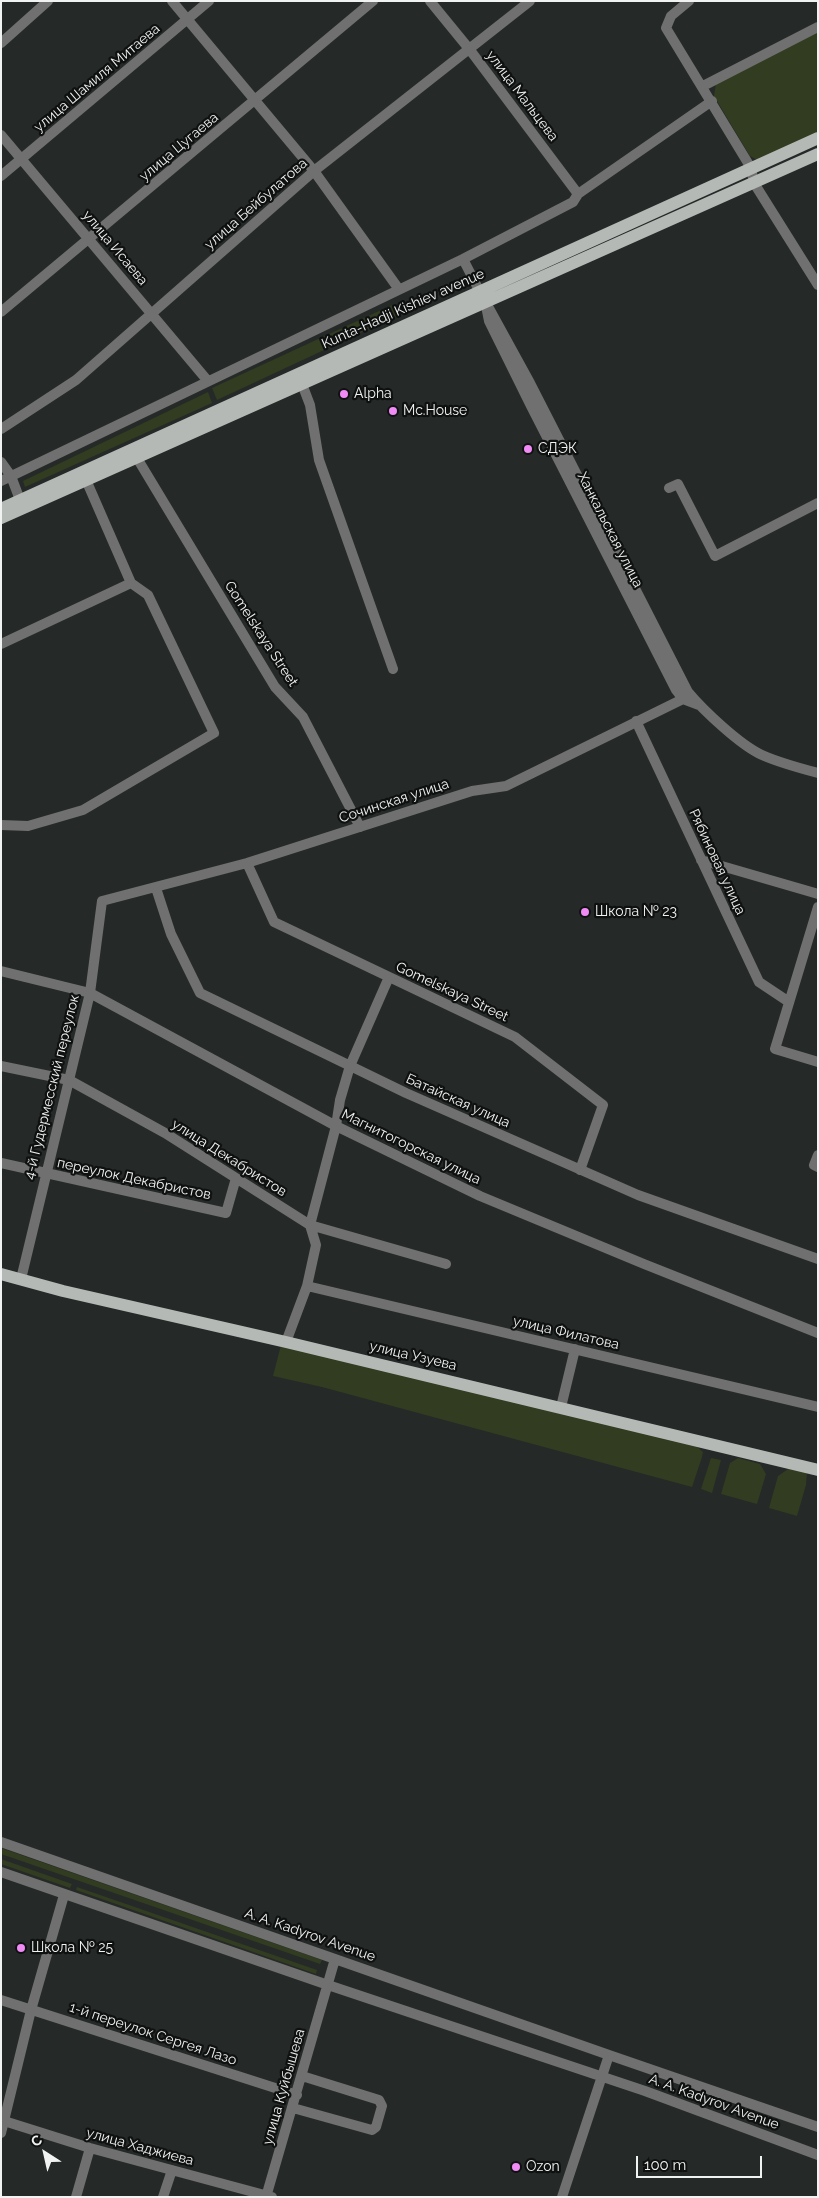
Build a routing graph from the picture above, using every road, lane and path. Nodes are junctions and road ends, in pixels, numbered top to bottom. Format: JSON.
{"nodes":[{"id":1,"x":48,"y":1,"type":"edge"},
{"id":2,"x":172,"y":1,"type":"edge"},
{"id":3,"x":209,"y":1,"type":"edge"},
{"id":4,"x":373,"y":1,"type":"edge"},
{"id":5,"x":430,"y":1,"type":"edge"},
{"id":6,"x":530,"y":1,"type":"edge"},
{"id":7,"x":688,"y":1,"type":"edge"},
{"id":8,"x":188,"y":20,"type":"junction"},
{"id":9,"x":818,"y":27,"type":"edge"},
{"id":10,"x":1,"y":43,"type":"edge"},
{"id":11,"x":470,"y":50,"type":"junction"},
{"id":12,"x":703,"y":86,"type":"junction"},
{"id":13,"x":256,"y":100,"type":"junction"},
{"id":14,"x":712,"y":101,"type":"junction"},
{"id":15,"x":1,"y":135,"type":"edge"},
{"id":16,"x":818,"y":138,"type":"edge"},
{"id":17,"x":818,"y":154,"type":"edge"},
{"id":18,"x":22,"y":159,"type":"junction"},
{"id":19,"x":751,"y":168,"type":"junction"},
{"id":20,"x":314,"y":171,"type":"junction"},
{"id":21,"x":1,"y":176,"type":"edge"},
{"id":22,"x":754,"y":183,"type":"junction"},
{"id":23,"x":578,"y":194,"type":"junction"},
{"id":24,"x":90,"y":240,"type":"junction"},
{"id":25,"x":463,"y":258,"type":"junction"},
{"id":26,"x":818,"y":285,"type":"edge"},
{"id":27,"x":398,"y":288,"type":"junction"},
{"id":28,"x":482,"y":296,"type":"junction"},
{"id":29,"x":1,"y":312,"type":"edge"},
{"id":30,"x":152,"y":314,"type":"junction"},
{"id":31,"x":336,"y":356,"type":"junction"},
{"id":32,"x":207,"y":380,"type":"junction"},
{"id":33,"x":302,"y":384,"type":"junction"},
{"id":34,"x":1,"y":429,"type":"edge"},
{"id":35,"x":136,"y":458,"type":"junction"},
{"id":36,"x":1,"y":462,"type":"edge"},
{"id":37,"x":84,"y":476,"type":"junction"},
{"id":38,"x":6,"y":478,"type":"edge"},
{"id":39,"x":669,"y":488,"type":"dead end"},
{"id":40,"x":20,"y":500,"type":"junction"},
{"id":41,"x":818,"y":503,"type":"edge"},
{"id":42,"x":1,"y":509,"type":"edge"},
{"id":43,"x":1,"y":518,"type":"edge"},
{"id":44,"x":131,"y":583,"type":"junction"},
{"id":45,"x":1,"y":644,"type":"edge"},
{"id":46,"x":393,"y":669,"type":"dead end"},
{"id":47,"x":683,"y":699,"type":"junction"},
{"id":48,"x":699,"y":706,"type":"junction"},
{"id":49,"x":636,"y":721,"type":"junction"},
{"id":50,"x":818,"y":773,"type":"edge"},
{"id":51,"x":1,"y":825,"type":"edge"},
{"id":52,"x":360,"y":827,"type":"junction"},
{"id":53,"x":701,"y":860,"type":"junction"},
{"id":54,"x":247,"y":863,"type":"junction"},
{"id":55,"x":156,"y":888,"type":"junction"},
{"id":56,"x":818,"y":894,"type":"edge"},
{"id":57,"x":102,"y":901,"type":"joint"},
{"id":58,"x":818,"y":907,"type":"edge"},
{"id":59,"x":1,"y":971,"type":"edge"},
{"id":60,"x":389,"y":977,"type":"junction"},
{"id":61,"x":90,"y":993,"type":"junction"},
{"id":62,"x":789,"y":1002,"type":"junction"},
{"id":63,"x":818,"y":1062,"type":"edge"},
{"id":64,"x":1,"y":1066,"type":"edge"},
{"id":65,"x":350,"y":1066,"type":"junction"},
{"id":66,"x":69,"y":1080,"type":"junction"},
{"id":67,"x":336,"y":1126,"type":"junction"},
{"id":68,"x":818,"y":1155,"type":"edge"},
{"id":69,"x":1,"y":1163,"type":"edge"},
{"id":70,"x":816,"y":1166,"type":"edge"},
{"id":71,"x":580,"y":1170,"type":"junction"},
{"id":72,"x":45,"y":1173,"type":"junction"},
{"id":73,"x":236,"y":1178,"type":"junction"},
{"id":74,"x":310,"y":1225,"type":"junction"},
{"id":75,"x":818,"y":1259,"type":"edge"},
{"id":76,"x":446,"y":1264,"type":"dead end"},
{"id":77,"x":1,"y":1274,"type":"edge"},
{"id":78,"x":20,"y":1279,"type":"junction"},
{"id":79,"x":307,"y":1286,"type":"junction"},
{"id":80,"x":818,"y":1333,"type":"edge"},
{"id":81,"x":286,"y":1342,"type":"junction"},
{"id":82,"x":574,"y":1349,"type":"junction"},
{"id":83,"x":560,"y":1407,"type":"junction"},
{"id":84,"x":818,"y":1407,"type":"edge"},
{"id":85,"x":818,"y":1470,"type":"edge"},
{"id":86,"x":1,"y":1842,"type":"edge"},
{"id":87,"x":1,"y":1872,"type":"edge"},
{"id":88,"x":64,"y":1895,"type":"junction"},
{"id":89,"x":335,"y":1959,"type":"junction"},
{"id":90,"x":328,"y":1985,"type":"junction"},
{"id":91,"x":1,"y":2000,"type":"edge"},
{"id":92,"x":31,"y":2010,"type":"junction"},
{"id":93,"x":609,"y":2054,"type":"junction"},
{"id":94,"x":302,"y":2076,"type":"junction"},
{"id":95,"x":600,"y":2076,"type":"junction"},
{"id":96,"x":297,"y":2094,"type":"junction"},
{"id":97,"x":293,"y":2108,"type":"junction"},
{"id":98,"x":3,"y":2121,"type":"edge"},
{"id":99,"x":818,"y":2127,"type":"edge"},
{"id":100,"x":1,"y":2133,"type":"edge"},
{"id":101,"x":90,"y":2148,"type":"junction"},
{"id":102,"x":818,"y":2155,"type":"edge"},
{"id":103,"x":172,"y":2170,"type":"junction"},
{"id":104,"x":268,"y":2196,"type":"edge"},
{"id":105,"x":76,"y":2197,"type":"edge"},
{"id":106,"x":163,"y":2197,"type":"edge"},
{"id":107,"x":562,"y":2197,"type":"edge"}],
"edges":[{"from":1,"to":10,"type":"street"},
{"from":2,"to":8,"type":"street"},
{"from":3,"to":8,"type":"street","name":"улица Шамиля Митаева"},
{"from":4,"to":13,"type":"street","name":"улица Цугаева"},
{"from":5,"to":11,"type":"street","name":"улица Мальцева"},
{"from":6,"to":11,"type":"street","name":"улица Бейбулатова"},
{"from":7,"to":12,"type":"street"},
{"from":8,"to":13,"type":"street"},
{"from":8,"to":18,"type":"street","name":"улица Шамиля Митаева"},
{"from":9,"to":12,"type":"street"},
{"from":11,"to":20,"type":"street","name":"улица Бейбулатова"},
{"from":11,"to":23,"type":"street","name":"улица Мальцева"},
{"from":12,"to":14,"type":"street"},
{"from":13,"to":20,"type":"street"},
{"from":13,"to":24,"type":"street","name":"улица Цугаева"},
{"from":14,"to":19,"type":"street"},
{"from":14,"to":23,"type":"street"},
{"from":15,"to":18,"type":"street","name":"улица Исаева"},
{"from":16,"to":19,"type":"main road","name":"Kunta-Hadji Kishiev avenue"},
{"from":17,"to":22,"type":"main road","name":"Kunta-Hadji Kishiev avenue"},
{"from":18,"to":21,"type":"street","name":"улица Шамиля Митаева"},
{"from":18,"to":24,"type":"street","name":"улица Исаева"},
{"from":19,"to":22,"type":"street"},
{"from":19,"to":28,"type":"main road","name":"Kunta-Hadji Kishiev avenue"},
{"from":20,"to":27,"type":"street"},
{"from":20,"to":30,"type":"street","name":"улица Бейбулатова"},
{"from":22,"to":26,"type":"street"},
{"from":22,"to":28,"type":"main road","name":"Kunta-Hadji Kishiev avenue"},
{"from":23,"to":25,"type":"street"},
{"from":24,"to":29,"type":"street","name":"улица Цугаева"},
{"from":24,"to":30,"type":"street","name":"улица Исаева"},
{"from":25,"to":27,"type":"street"},
{"from":25,"to":28,"type":"street"},
{"from":27,"to":32,"type":"street"},
{"from":28,"to":31,"type":"main road","name":"Kunta-Hadji Kishiev avenue"},
{"from":28,"to":33,"type":"main road","name":"Kunta-Hadji Kishiev avenue"},
{"from":28,"to":47,"type":"street","name":"Ханкальская улица"},
{"from":28,"to":48,"type":"street","name":"Ханкальская улица"},
{"from":30,"to":32,"type":"street","name":"улица Исаева"},
{"from":30,"to":34,"type":"street","name":"улица Бейбулатова"},
{"from":31,"to":33,"type":"street"},
{"from":31,"to":37,"type":"main road","name":"Kunta-Hadji Kishiev avenue"},
{"from":32,"to":38,"type":"street"},
{"from":33,"to":35,"type":"main road","name":"Kunta-Hadji Kishiev avenue"},
{"from":33,"to":46,"type":"street"},
{"from":35,"to":37,"type":"main road","name":"Kunta-Hadji Kishiev avenue"},
{"from":35,"to":52,"type":"street","name":"Gomelskaya Street"},
{"from":36,"to":38,"type":"street"},
{"from":37,"to":40,"type":"main road","name":"Kunta-Hadji Kishiev avenue"},
{"from":37,"to":43,"type":"main road","name":"Kunta-Hadji Kishiev avenue"},
{"from":37,"to":44,"type":"street"},
{"from":38,"to":40,"type":"street"},
{"from":39,"to":41,"type":"street"},
{"from":40,"to":42,"type":"main road","name":"Kunta-Hadji Kishiev avenue"},
{"from":40,"to":43,"type":"street"},
{"from":44,"to":45,"type":"street"},
{"from":44,"to":51,"type":"street"},
{"from":47,"to":48,"type":"street","name":"Ханкальская улица"},
{"from":47,"to":49,"type":"street","name":"Сочинская улица"},
{"from":48,"to":50,"type":"street","name":"Ханкальская улица"},
{"from":49,"to":52,"type":"street","name":"Сочинская улица"},
{"from":49,"to":53,"type":"street","name":"Рябиновая улица"},
{"from":52,"to":54,"type":"street","name":"Сочинская улица"},
{"from":53,"to":56,"type":"street"},
{"from":53,"to":62,"type":"street","name":"Рябиновая улица"},
{"from":54,"to":55,"type":"street","name":"Сочинская улица"},
{"from":54,"to":60,"type":"street","name":"Gomelskaya Street"},
{"from":55,"to":57,"type":"street","name":"Сочинская улица"},
{"from":55,"to":65,"type":"street","name":"Батайская улица"},
{"from":57,"to":61,"type":"street","name":"4-й Гудермесский переулок"},
{"from":58,"to":62,"type":"street"},
{"from":59,"to":61,"type":"street","name":"Магнитогорская улица"},
{"from":60,"to":65,"type":"street"},
{"from":60,"to":71,"type":"street","name":"Gomelskaya Street"},
{"from":61,"to":66,"type":"street","name":"4-й Гудермесский переулок"},
{"from":61,"to":67,"type":"street","name":"Магнитогорская улица"},
{"from":62,"to":63,"type":"street"},
{"from":64,"to":66,"type":"street","name":"улица Декабристов"},
{"from":65,"to":67,"type":"street"},
{"from":65,"to":71,"type":"street","name":"Батайская улица"},
{"from":66,"to":72,"type":"street","name":"4-й Гудермесский переулок"},
{"from":66,"to":73,"type":"street","name":"улица Декабристов"},
{"from":67,"to":74,"type":"street"},
{"from":67,"to":80,"type":"street","name":"Магнитогорская улица"},
{"from":68,"to":70,"type":"street"},
{"from":69,"to":72,"type":"street","name":"переулок Декабристов"},
{"from":71,"to":75,"type":"street","name":"Батайская улица"},
{"from":72,"to":73,"type":"street","name":"переулок Декабристов"},
{"from":72,"to":78,"type":"street","name":"4-й Гудермесский переулок"},
{"from":73,"to":74,"type":"street","name":"улица Декабристов"},
{"from":74,"to":76,"type":"street","name":"улица Декабристов"},
{"from":74,"to":79,"type":"street"},
{"from":77,"to":78,"type":"main road","name":"улица Узуева"},
{"from":78,"to":81,"type":"main road","name":"улица Узуева"},
{"from":79,"to":81,"type":"street"},
{"from":79,"to":82,"type":"street","name":"улица Филатова"},
{"from":81,"to":83,"type":"main road","name":"улица Узуева"},
{"from":82,"to":83,"type":"street"},
{"from":82,"to":84,"type":"street","name":"улица Филатова"},
{"from":83,"to":85,"type":"main road","name":"улица Узуева"},
{"from":86,"to":89,"type":"street","name":"A. A. Kadyrov Avenue"},
{"from":87,"to":88,"type":"street","name":"A. A. Kadyrov Avenue"},
{"from":88,"to":90,"type":"street","name":"A. A. Kadyrov Avenue"},
{"from":88,"to":92,"type":"street"},
{"from":89,"to":90,"type":"street","name":"улица Куйбышева"},
{"from":89,"to":93,"type":"street","name":"A. A. Kadyrov Avenue"},
{"from":90,"to":94,"type":"street","name":"улица Куйбышева"},
{"from":90,"to":95,"type":"street","name":"A. A. Kadyrov Avenue"},
{"from":91,"to":92,"type":"street","name":"1-й переулок Сергея Лазо"},
{"from":92,"to":96,"type":"street","name":"1-й переулок Сергея Лазо"},
{"from":92,"to":98,"type":"street"},
{"from":93,"to":95,"type":"street"},
{"from":93,"to":99,"type":"street","name":"A. A. Kadyrov Avenue"},
{"from":94,"to":96,"type":"street","name":"улица Куйбышева"},
{"from":94,"to":97,"type":"street"},
{"from":95,"to":102,"type":"street","name":"A. A. Kadyrov Avenue"},
{"from":95,"to":107,"type":"street"},
{"from":96,"to":97,"type":"street","name":"улица Куйбышева"},
{"from":97,"to":104,"type":"street","name":"улица Куйбышева"},
{"from":98,"to":100,"type":"street"},
{"from":98,"to":101,"type":"street","name":"улица Хаджиева"},
{"from":101,"to":103,"type":"street","name":"улица Хаджиева"},
{"from":101,"to":105,"type":"street"},
{"from":103,"to":104,"type":"street","name":"улица Хаджиева"},
{"from":103,"to":106,"type":"street"}]}
